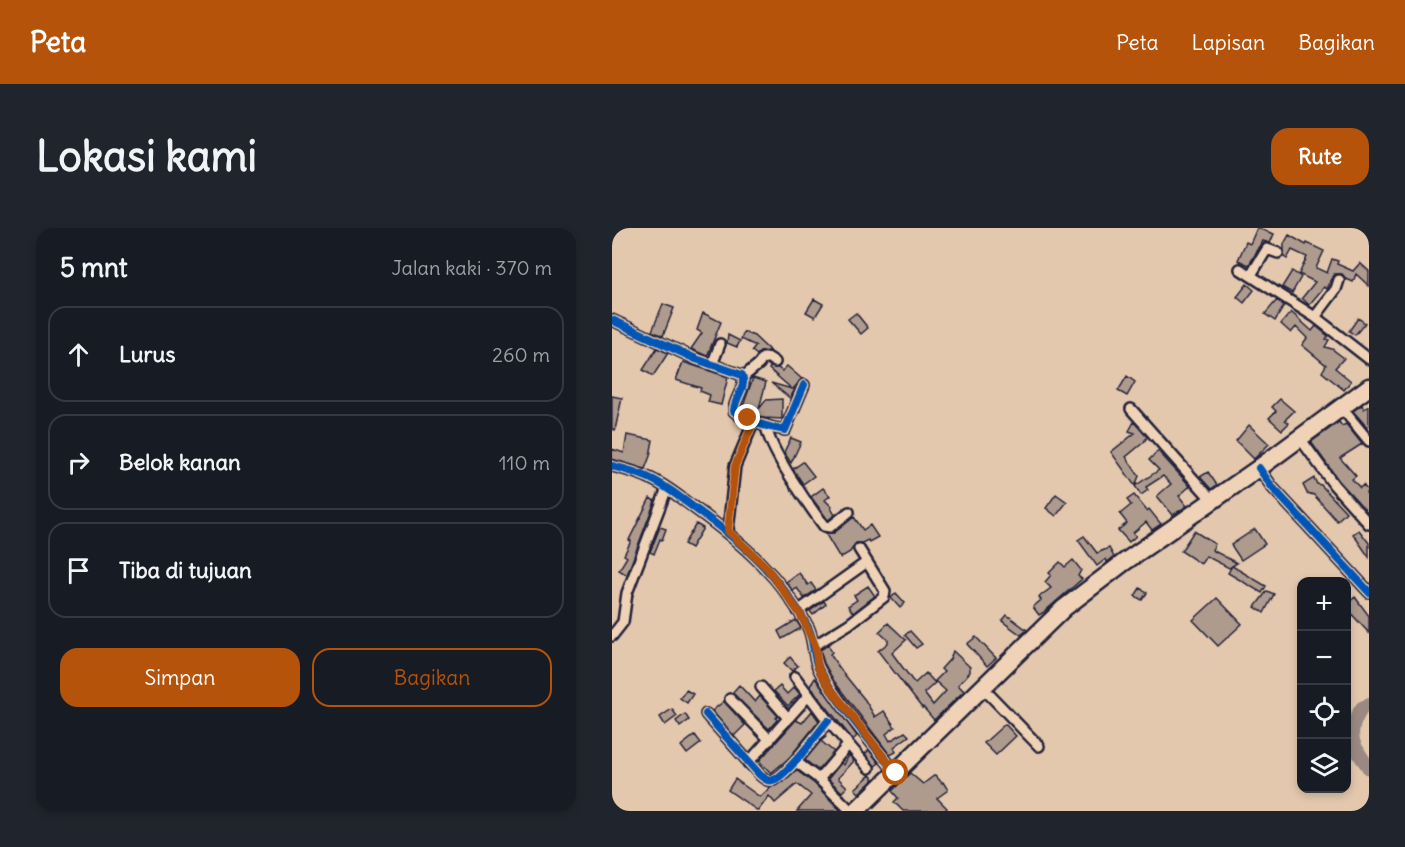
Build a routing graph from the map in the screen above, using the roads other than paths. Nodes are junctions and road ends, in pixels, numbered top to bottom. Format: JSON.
{"nodes":[{"id":1,"x":1278,"y":253,"type":"dead end"},
{"id":2,"x":1240,"y":268,"type":"dead end"},
{"id":3,"x":1251,"y":275,"type":"junction"},
{"id":4,"x":1339,"y":280,"type":"dead end"},
{"id":5,"x":1315,"y":317,"type":"junction"},
{"id":6,"x":612,"y":320,"type":"edge"},
{"id":7,"x":720,"y":344,"type":"dead end"},
{"id":8,"x":1369,"y":359,"type":"edge"},
{"id":9,"x":775,"y":362,"type":"dead end"},
{"id":10,"x":712,"y":365,"type":"junction"},
{"id":11,"x":743,"y":377,"type":"junction"},
{"id":12,"x":804,"y":385,"type":"dead end"},
{"id":13,"x":1369,"y":387,"type":"edge"},
{"id":14,"x":1341,"y":407,"type":"junction"},
{"id":15,"x":1131,"y":409,"type":"dead end"},
{"id":16,"x":754,"y":421,"type":"junction"},
{"id":17,"x":766,"y":425,"type":"junction"},
{"id":18,"x":1299,"y":437,"type":"junction"},
{"id":19,"x":1369,"y":441,"type":"edge"},
{"id":20,"x":612,"y":466,"type":"edge"},
{"id":21,"x":1258,"y":468,"type":"junction"},
{"id":22,"x":667,"y":488,"type":"junction"},
{"id":23,"x":1212,"y":500,"type":"junction"},
{"id":24,"x":849,"y":512,"type":"dead end"},
{"id":25,"x":1369,"y":524,"type":"edge"},
{"id":26,"x":728,"y":531,"type":"junction"},
{"id":27,"x":859,"y":549,"type":"dead end"},
{"id":28,"x":867,"y":562,"type":"junction"},
{"id":29,"x":1369,"y":592,"type":"edge"},
{"id":30,"x":798,"y":611,"type":"junction"},
{"id":31,"x":612,"y":636,"type":"edge"},
{"id":32,"x":815,"y":645,"type":"junction"},
{"id":33,"x":795,"y":677,"type":"dead end"},
{"id":34,"x":761,"y":687,"type":"dead end"},
{"id":35,"x":982,"y":687,"type":"junction"},
{"id":36,"x":809,"y":695,"type":"junction"},
{"id":37,"x":730,"y":699,"type":"dead end"},
{"id":38,"x":706,"y":714,"type":"dead end"},
{"id":39,"x":788,"y":718,"type":"junction"},
{"id":40,"x":828,"y":721,"type":"junction"},
{"id":41,"x":770,"y":740,"type":"junction"},
{"id":42,"x":848,"y":744,"type":"junction"},
{"id":43,"x":1040,"y":746,"type":"dead end"},
{"id":44,"x":795,"y":761,"type":"junction"},
{"id":45,"x":748,"y":763,"type":"junction"},
{"id":46,"x":869,"y":768,"type":"dead end"},
{"id":47,"x":896,"y":773,"type":"junction"},
{"id":48,"x":819,"y":779,"type":"junction"},
{"id":49,"x":851,"y":811,"type":"edge"},
{"id":50,"x":856,"y":811,"type":"edge"}],
"edges":[{"from":1,"to":3,"type":"street"},
{"from":2,"to":3,"type":"street"},
{"from":3,"to":5,"type":"street"},
{"from":4,"to":5,"type":"street"},
{"from":5,"to":8,"type":"street"},
{"from":6,"to":10,"type":"street"},
{"from":7,"to":10,"type":"street"},
{"from":9,"to":11,"type":"street"},
{"from":10,"to":11,"type":"street"},
{"from":11,"to":16,"type":"street"},
{"from":12,"to":17,"type":"street"},
{"from":13,"to":14,"type":"highway"},
{"from":14,"to":18,"type":"highway"},
{"from":14,"to":19,"type":"street"},
{"from":15,"to":23,"type":"street"},
{"from":16,"to":17,"type":"street"},
{"from":16,"to":26,"type":"street"},
{"from":17,"to":24,"type":"street"},
{"from":18,"to":21,"type":"highway"},
{"from":18,"to":25,"type":"street"},
{"from":20,"to":22,"type":"street"},
{"from":21,"to":23,"type":"highway"},
{"from":21,"to":29,"type":"street"},
{"from":22,"to":26,"type":"street"},
{"from":22,"to":31,"type":"street"},
{"from":23,"to":35,"type":"highway"},
{"from":26,"to":30,"type":"street"},
{"from":27,"to":28,"type":"street"},
{"from":28,"to":30,"type":"street"},
{"from":28,"to":32,"type":"street"},
{"from":30,"to":32,"type":"street"},
{"from":32,"to":47,"type":"street"},
{"from":33,"to":36,"type":"street"},
{"from":34,"to":39,"type":"street"},
{"from":35,"to":43,"type":"street"},
{"from":35,"to":47,"type":"highway"},
{"from":36,"to":39,"type":"street"},
{"from":36,"to":40,"type":"street"},
{"from":37,"to":41,"type":"street"},
{"from":38,"to":45,"type":"street"},
{"from":39,"to":41,"type":"street"},
{"from":40,"to":42,"type":"street"},
{"from":40,"to":44,"type":"street"},
{"from":41,"to":45,"type":"street"},
{"from":42,"to":46,"type":"street"},
{"from":42,"to":48,"type":"street"},
{"from":44,"to":45,"type":"street"},
{"from":44,"to":48,"type":"street"},
{"from":47,"to":50,"type":"highway"},
{"from":48,"to":49,"type":"street"}]}
